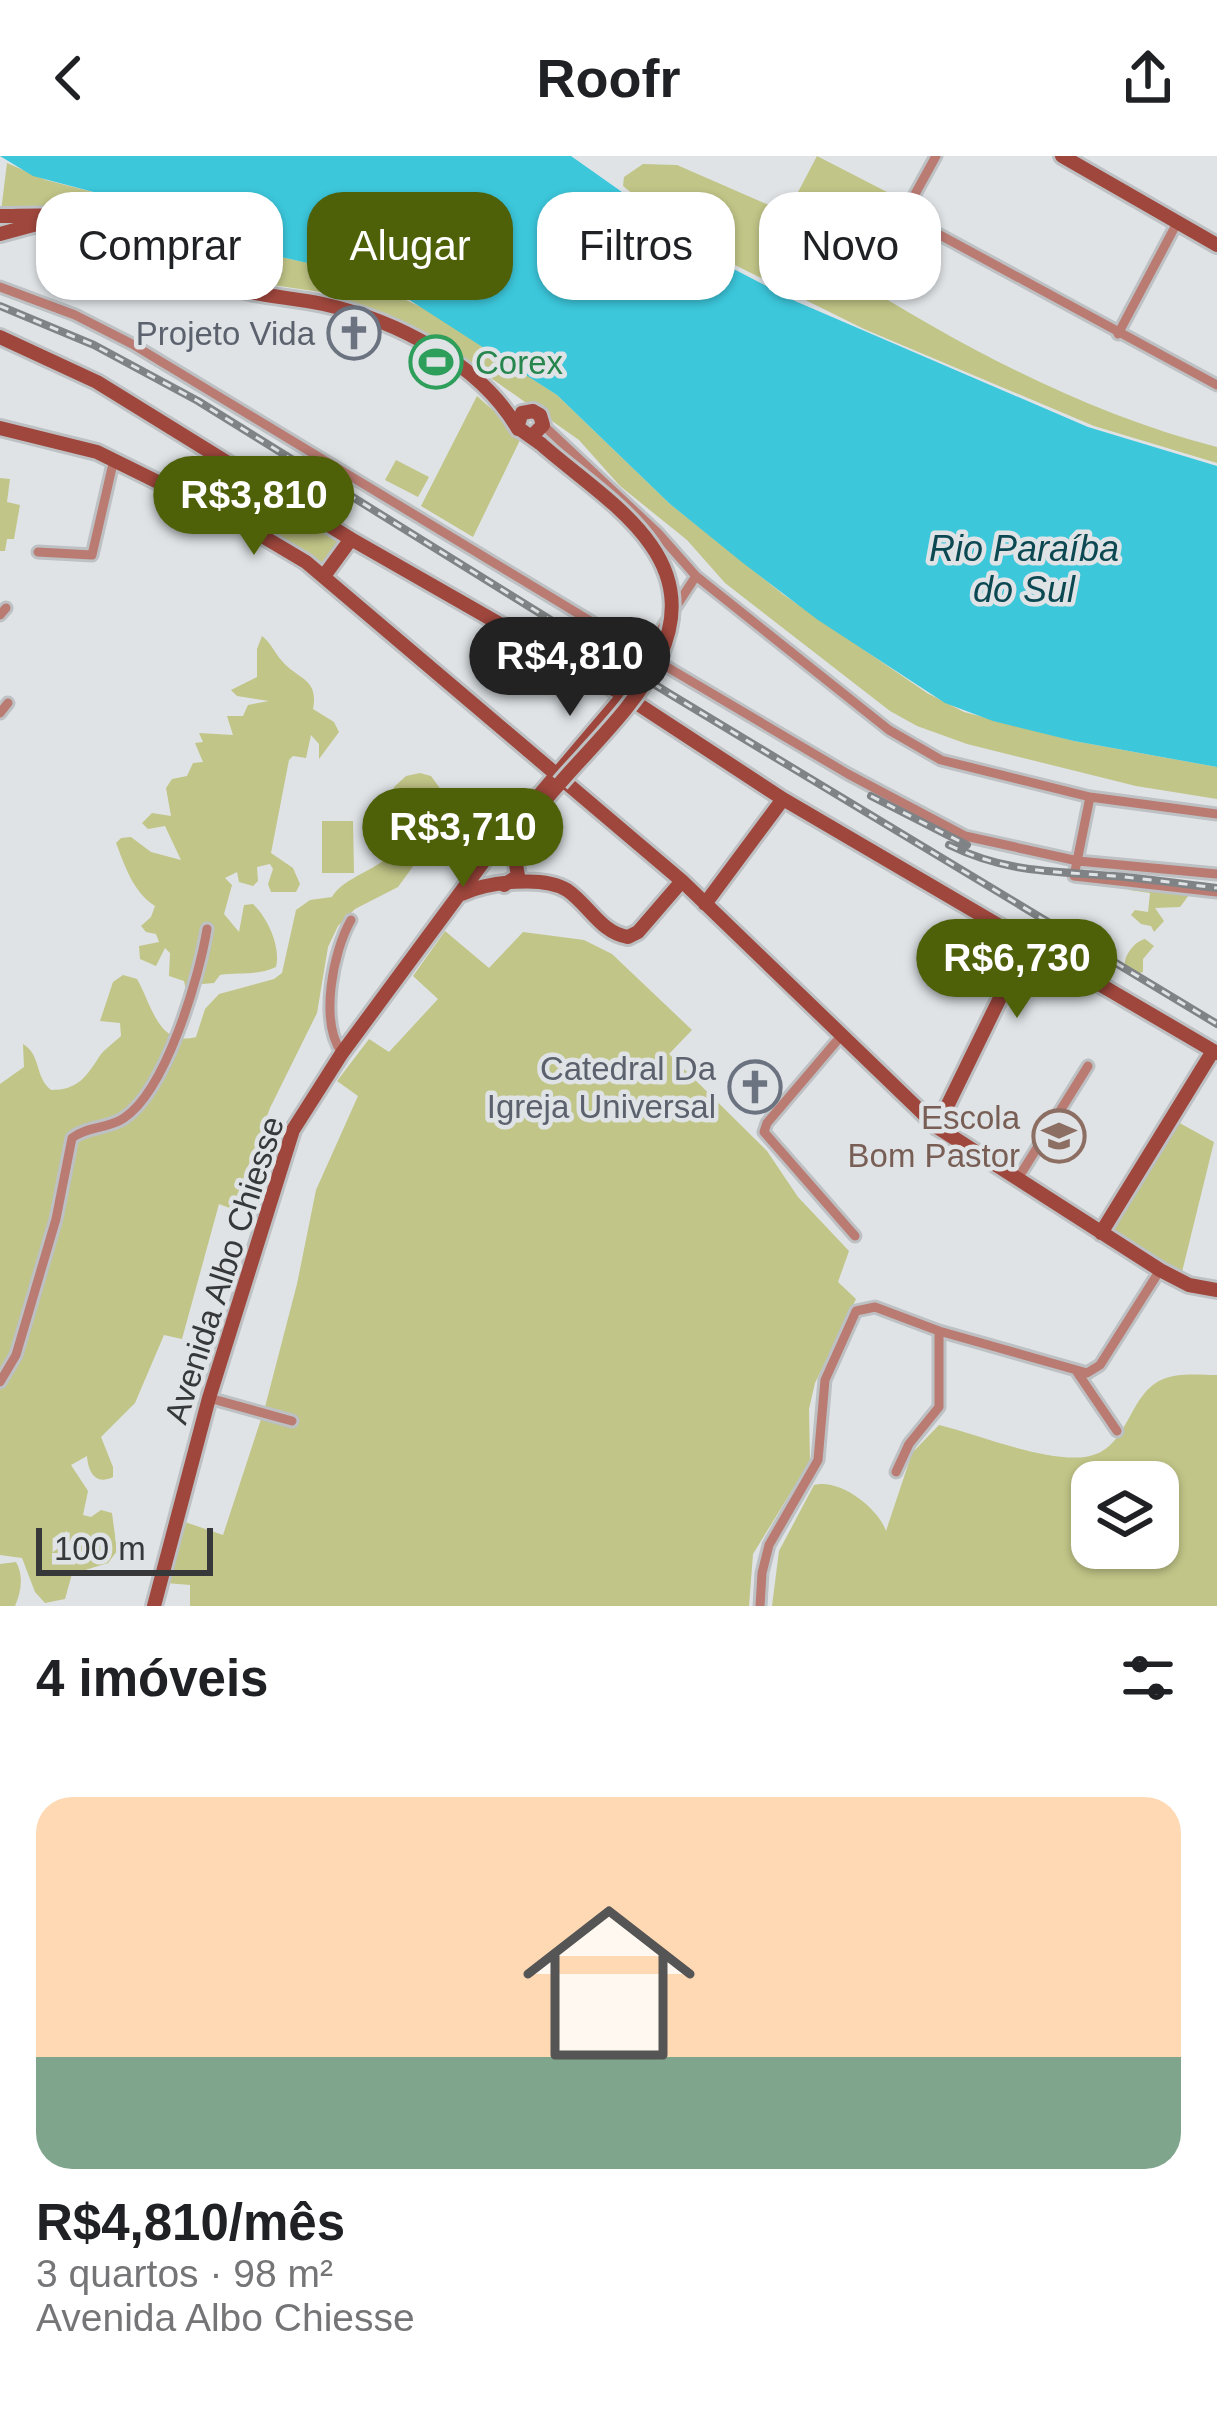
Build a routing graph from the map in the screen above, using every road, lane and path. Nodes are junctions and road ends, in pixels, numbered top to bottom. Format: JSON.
{"nodes":[{"id":1,"x":936,"y":156,"type":"edge"},
{"id":2,"x":1062,"y":156,"type":"edge"},
{"id":3,"x":916,"y":192,"type":"edge"},
{"id":4,"x":0,"y":216,"type":"edge"},
{"id":5,"x":36,"y":217,"type":"edge"},
{"id":6,"x":1178,"y":220,"type":"junction"},
{"id":7,"x":36,"y":225,"type":"edge"},
{"id":8,"x":0,"y":235,"type":"edge"},
{"id":9,"x":941,"y":235,"type":"edge"},
{"id":10,"x":1217,"y":244,"type":"edge"},
{"id":11,"x":0,"y":287,"type":"edge"},
{"id":12,"x":283,"y":297,"type":"edge"},
{"id":13,"x":1118,"y":334,"type":"junction"},
{"id":14,"x":0,"y":337,"type":"edge"},
{"id":15,"x":1217,"y":385,"type":"edge"},
{"id":16,"x":503,"y":404,"type":"junction"},
{"id":17,"x":533,"y":411,"type":"junction"},
{"id":18,"x":0,"y":428,"type":"edge"},
{"id":19,"x":533,"y":433,"type":"junction"},
{"id":20,"x":114,"y":459,"type":"junction"},
{"id":21,"x":351,"y":539,"type":"junction"},
{"id":22,"x":38,"y":552,"type":"dead end"},
{"id":23,"x":324,"y":576,"type":"junction"},
{"id":24,"x":696,"y":576,"type":"junction"},
{"id":25,"x":645,"y":654,"type":"junction"},
{"id":26,"x":624,"y":695,"type":"junction"},
{"id":27,"x":8,"y":704,"type":"dead end"},
{"id":28,"x":0,"y":713,"type":"edge"},
{"id":29,"x":554,"y":774,"type":"junction"},
{"id":30,"x":1090,"y":797,"type":"junction"},
{"id":31,"x":783,"y":799,"type":"junction"},
{"id":32,"x":1217,"y":814,"type":"edge"},
{"id":33,"x":516,"y":833,"type":"junction"},
{"id":34,"x":486,"y":858,"type":"junction"},
{"id":35,"x":1078,"y":861,"type":"junction"},
{"id":36,"x":1217,"y":874,"type":"edge"},
{"id":37,"x":682,"y":881,"type":"junction"},
{"id":38,"x":503,"y":885,"type":"junction"},
{"id":39,"x":1217,"y":892,"type":"edge"},
{"id":40,"x":458,"y":896,"type":"junction"},
{"id":41,"x":705,"y":904,"type":"junction"},
{"id":42,"x":351,"y":920,"type":"dead end"},
{"id":43,"x":1001,"y":924,"type":"junction"},
{"id":44,"x":207,"y":929,"type":"dead end"},
{"id":45,"x":841,"y":1036,"type":"junction"},
{"id":46,"x":1215,"y":1052,"type":"edge"},
{"id":47,"x":342,"y":1053,"type":"junction"},
{"id":48,"x":1088,"y":1066,"type":"dead end"},
{"id":49,"x":937,"y":1127,"type":"junction"},
{"id":50,"x":1017,"y":1180,"type":"junction"},
{"id":51,"x":1101,"y":1233,"type":"junction"},
{"id":52,"x":856,"y":1236,"type":"dead end"},
{"id":53,"x":1160,"y":1270,"type":"junction"},
{"id":54,"x":1217,"y":1290,"type":"edge"},
{"id":55,"x":939,"y":1331,"type":"junction"},
{"id":56,"x":1077,"y":1372,"type":"junction"},
{"id":57,"x":0,"y":1382,"type":"edge"},
{"id":58,"x":209,"y":1398,"type":"junction"},
{"id":59,"x":292,"y":1421,"type":"dead end"},
{"id":60,"x":1117,"y":1431,"type":"dead end"},
{"id":61,"x":896,"y":1472,"type":"dead end"},
{"id":62,"x":154,"y":1606,"type":"edge"},
{"id":63,"x":760,"y":1606,"type":"edge"}],
"edges":[{"from":1,"to":3,"type":"street"},
{"from":2,"to":6,"type":"street"},
{"from":4,"to":5,"type":"street"},
{"from":6,"to":10,"type":"street"},
{"from":6,"to":13,"type":"street"},
{"from":7,"to":8,"type":"street"},
{"from":9,"to":13,"type":"street"},
{"from":11,"to":25,"type":"street"},
{"from":12,"to":16,"type":"street"},
{"from":13,"to":15,"type":"street"},
{"from":14,"to":21,"type":"street"},
{"from":16,"to":17,"type":"street"},
{"from":16,"to":19,"type":"street"},
{"from":17,"to":19,"type":"street"},
{"from":17,"to":19,"type":"street"},
{"from":18,"to":20,"type":"street"},
{"from":19,"to":24,"type":"street"},
{"from":19,"to":33,"type":"street","bridge":true},
{"from":20,"to":22,"type":"street"},
{"from":20,"to":23,"type":"street"},
{"from":21,"to":23,"type":"street"},
{"from":21,"to":26,"type":"street"},
{"from":23,"to":29,"type":"street"},
{"from":24,"to":25,"type":"street"},
{"from":24,"to":30,"type":"street"},
{"from":25,"to":35,"type":"street"},
{"from":26,"to":29,"type":"street","name":"Avenida Albo Chiesse"},
{"from":26,"to":31,"type":"street"},
{"from":27,"to":28,"type":"street"},
{"from":29,"to":34,"type":"street","name":"Avenida Albo Chiesse"},
{"from":29,"to":37,"type":"street"},
{"from":30,"to":32,"type":"street"},
{"from":30,"to":35,"type":"street"},
{"from":31,"to":41,"type":"street"},
{"from":31,"to":43,"type":"street"},
{"from":33,"to":34,"type":"street"},
{"from":33,"to":38,"type":"street"},
{"from":34,"to":38,"type":"street"},
{"from":34,"to":40,"type":"street","name":"Avenida Albo Chiesse"},
{"from":35,"to":36,"type":"street"},
{"from":35,"to":39,"type":"street"},
{"from":37,"to":38,"type":"street"},
{"from":37,"to":41,"type":"street"},
{"from":38,"to":40,"type":"street"},
{"from":40,"to":47,"type":"street","name":"Avenida Albo Chiesse"},
{"from":41,"to":45,"type":"street"},
{"from":42,"to":47,"type":"street"},
{"from":43,"to":46,"type":"street"},
{"from":43,"to":49,"type":"street"},
{"from":44,"to":57,"type":"street"},
{"from":45,"to":49,"type":"street"},
{"from":45,"to":52,"type":"street"},
{"from":46,"to":51,"type":"street"},
{"from":47,"to":58,"type":"street","name":"Avenida Albo Chiesse"},
{"from":48,"to":50,"type":"street"},
{"from":49,"to":50,"type":"street"},
{"from":50,"to":51,"type":"street"},
{"from":51,"to":53,"type":"street"},
{"from":53,"to":54,"type":"street"},
{"from":53,"to":56,"type":"street"},
{"from":55,"to":56,"type":"street"},
{"from":55,"to":61,"type":"street"},
{"from":55,"to":63,"type":"street"},
{"from":56,"to":60,"type":"street"},
{"from":58,"to":59,"type":"street"},
{"from":58,"to":62,"type":"street","name":"Avenida Albo Chiesse"}]}
